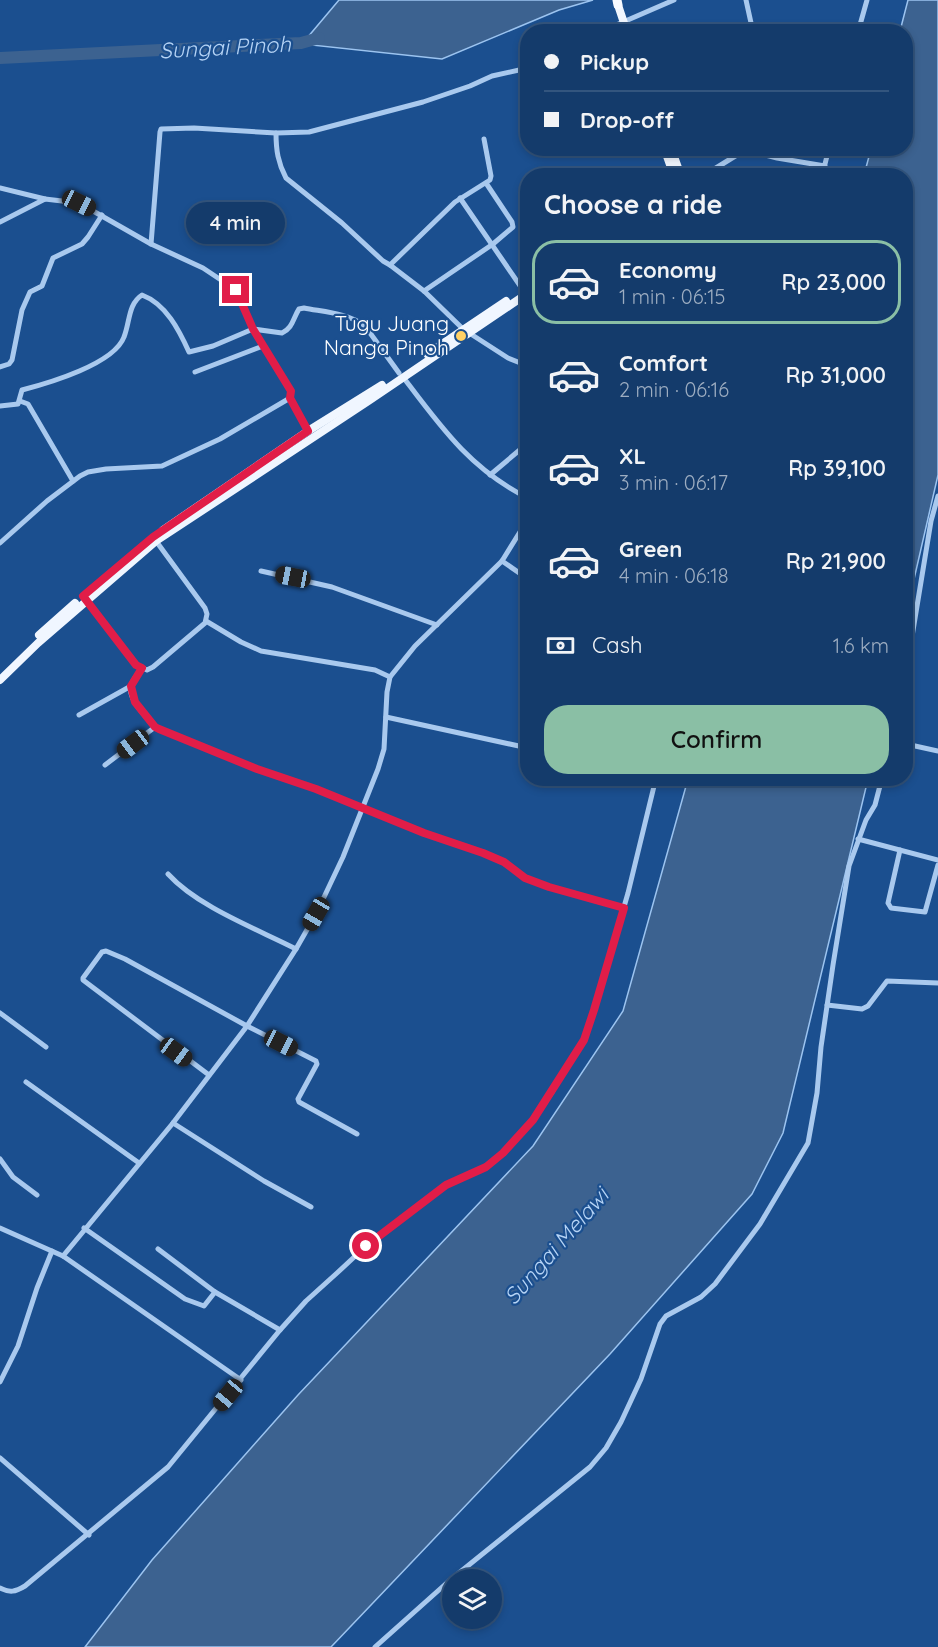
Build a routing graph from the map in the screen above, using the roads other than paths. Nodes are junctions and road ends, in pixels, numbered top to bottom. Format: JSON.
{"nodes":[{"id":1,"x":674,"y":0,"type":"edge"},
{"id":2,"x":746,"y":0,"type":"edge"},
{"id":3,"x":867,"y":0,"type":"edge"},
{"id":4,"x":618,"y":2,"type":"edge"},
{"id":5,"x":624,"y":24,"type":"edge"},
{"id":6,"x":630,"y":24,"type":"edge"},
{"id":7,"x":751,"y":24,"type":"edge"},
{"id":8,"x":860,"y":24,"type":"edge"},
{"id":9,"x":520,"y":70,"type":"edge"},
{"id":10,"x":276,"y":133,"type":"junction"},
{"id":11,"x":484,"y":139,"type":"dead end"},
{"id":12,"x":734,"y":156,"type":"edge"},
{"id":13,"x":770,"y":156,"type":"edge"},
{"id":14,"x":827,"y":156,"type":"edge"},
{"id":15,"x":825,"y":166,"type":"joint"},
{"id":16,"x":715,"y":168,"type":"edge"},
{"id":17,"x":486,"y":183,"type":"junction"},
{"id":18,"x":0,"y":188,"type":"edge"},
{"id":19,"x":460,"y":198,"type":"junction"},
{"id":20,"x":45,"y":200,"type":"junction"},
{"id":21,"x":102,"y":214,"type":"junction"},
{"id":22,"x":0,"y":222,"type":"edge"},
{"id":23,"x":151,"y":244,"type":"junction"},
{"id":24,"x":493,"y":244,"type":"junction"},
{"id":25,"x":390,"y":265,"type":"junction"},
{"id":26,"x":520,"y":282,"type":"edge"},
{"id":27,"x":424,"y":291,"type":"junction"},
{"id":28,"x":520,"y":294,"type":"edge"},
{"id":29,"x":253,"y":329,"type":"junction"},
{"id":30,"x":465,"y":331,"type":"junction"},
{"id":31,"x":263,"y":346,"type":"junction"},
{"id":32,"x":520,"y":363,"type":"edge"},
{"id":33,"x":0,"y":367,"type":"edge"},
{"id":34,"x":195,"y":372,"type":"dead end"},
{"id":35,"x":401,"y":375,"type":"junction"},
{"id":36,"x":290,"y":398,"type":"junction"},
{"id":37,"x":20,"y":401,"type":"junction"},
{"id":38,"x":0,"y":406,"type":"edge"},
{"id":39,"x":308,"y":431,"type":"junction"},
{"id":40,"x":520,"y":450,"type":"edge"},
{"id":41,"x":490,"y":475,"type":"junction"},
{"id":42,"x":73,"y":481,"type":"junction"},
{"id":43,"x":520,"y":494,"type":"edge"},
{"id":44,"x":938,"y":496,"type":"edge"},
{"id":45,"x":520,"y":532,"type":"edge"},
{"id":46,"x":156,"y":541,"type":"junction"},
{"id":47,"x":0,"y":543,"type":"edge"},
{"id":48,"x":502,"y":561,"type":"junction"},
{"id":49,"x":261,"y":571,"type":"dead end"},
{"id":50,"x":520,"y":573,"type":"edge"},
{"id":51,"x":85,"y":598,"type":"junction"},
{"id":52,"x":206,"y":621,"type":"junction"},
{"id":53,"x":437,"y":625,"type":"junction"},
{"id":54,"x":913,"y":632,"type":"edge"},
{"id":55,"x":142,"y":668,"type":"junction"},
{"id":56,"x":0,"y":672,"type":"edge"},
{"id":57,"x":390,"y":677,"type":"junction"},
{"id":58,"x":0,"y":680,"type":"edge"},
{"id":59,"x":131,"y":686,"type":"junction"},
{"id":60,"x":79,"y":715,"type":"dead end"},
{"id":61,"x":386,"y":717,"type":"junction"},
{"id":62,"x":155,"y":727,"type":"junction"},
{"id":63,"x":520,"y":746,"type":"edge"},
{"id":64,"x":913,"y":746,"type":"edge"},
{"id":65,"x":938,"y":751,"type":"edge"},
{"id":66,"x":105,"y":765,"type":"dead end"},
{"id":67,"x":654,"y":786,"type":"edge"},
{"id":68,"x":880,"y":786,"type":"edge"},
{"id":69,"x":364,"y":809,"type":"junction"},
{"id":70,"x":858,"y":839,"type":"junction"},
{"id":71,"x":900,"y":850,"type":"junction"},
{"id":72,"x":938,"y":863,"type":"edge"},
{"id":73,"x":168,"y":874,"type":"dead end"},
{"id":74,"x":624,"y":908,"type":"junction"},
{"id":75,"x":296,"y":949,"type":"junction"},
{"id":76,"x":938,"y":983,"type":"edge"},
{"id":77,"x":827,"y":1005,"type":"junction"},
{"id":78,"x":0,"y":1013,"type":"edge"},
{"id":79,"x":247,"y":1026,"type":"junction"},
{"id":80,"x":46,"y":1047,"type":"dead end"},
{"id":81,"x":209,"y":1075,"type":"junction"},
{"id":82,"x":26,"y":1082,"type":"dead end"},
{"id":83,"x":173,"y":1123,"type":"junction"},
{"id":84,"x":357,"y":1134,"type":"dead end"},
{"id":85,"x":0,"y":1158,"type":"edge"},
{"id":86,"x":139,"y":1163,"type":"junction"},
{"id":87,"x":37,"y":1195,"type":"dead end"},
{"id":88,"x":311,"y":1207,"type":"dead end"},
{"id":89,"x":0,"y":1228,"type":"edge"},
{"id":90,"x":84,"y":1228,"type":"junction"},
{"id":91,"x":158,"y":1249,"type":"dead end"},
{"id":92,"x":52,"y":1251,"type":"junction"},
{"id":93,"x":63,"y":1256,"type":"junction"},
{"id":94,"x":215,"y":1292,"type":"junction"},
{"id":95,"x":280,"y":1330,"type":"junction"},
{"id":96,"x":241,"y":1380,"type":"junction"},
{"id":97,"x":0,"y":1382,"type":"edge"},
{"id":98,"x":0,"y":1458,"type":"edge"},
{"id":99,"x":89,"y":1535,"type":"junction"},
{"id":100,"x":0,"y":1588,"type":"edge"},
{"id":101,"x":375,"y":1647,"type":"edge"}],
"edges":[{"from":1,"to":6,"type":"street"},
{"from":2,"to":7,"type":"street"},
{"from":3,"to":8,"type":"street"},
{"from":4,"to":5,"type":"main road"},
{"from":9,"to":10,"type":"street"},
{"from":10,"to":23,"type":"street"},
{"from":10,"to":25,"type":"street"},
{"from":11,"to":17,"type":"street"},
{"from":12,"to":16,"type":"street"},
{"from":13,"to":15,"type":"street"},
{"from":14,"to":15,"type":"street"},
{"from":17,"to":19,"type":"street"},
{"from":17,"to":24,"type":"street"},
{"from":18,"to":20,"type":"street"},
{"from":19,"to":24,"type":"street"},
{"from":19,"to":25,"type":"street"},
{"from":20,"to":21,"type":"street"},
{"from":20,"to":22,"type":"street"},
{"from":21,"to":23,"type":"street"},
{"from":21,"to":33,"type":"street"},
{"from":23,"to":29,"type":"street"},
{"from":24,"to":26,"type":"street"},
{"from":24,"to":27,"type":"street"},
{"from":25,"to":27,"type":"street"},
{"from":27,"to":30,"type":"street"},
{"from":28,"to":30,"type":"main road"},
{"from":29,"to":31,"type":"street"},
{"from":29,"to":35,"type":"street"},
{"from":29,"to":37,"type":"street"},
{"from":30,"to":32,"type":"street"},
{"from":30,"to":35,"type":"main road"},
{"from":31,"to":34,"type":"street"},
{"from":31,"to":36,"type":"street"},
{"from":35,"to":39,"type":"main road"},
{"from":35,"to":41,"type":"street"},
{"from":35,"to":46,"type":"main road"},
{"from":36,"to":39,"type":"street"},
{"from":36,"to":42,"type":"street"},
{"from":37,"to":38,"type":"street"},
{"from":37,"to":42,"type":"street"},
{"from":39,"to":51,"type":"main road"},
{"from":40,"to":41,"type":"street"},
{"from":41,"to":43,"type":"street"},
{"from":42,"to":47,"type":"street"},
{"from":44,"to":54,"type":"street"},
{"from":45,"to":48,"type":"street"},
{"from":46,"to":51,"type":"main road"},
{"from":46,"to":52,"type":"street"},
{"from":48,"to":50,"type":"street"},
{"from":48,"to":53,"type":"street"},
{"from":49,"to":53,"type":"street"},
{"from":51,"to":55,"type":"street"},
{"from":51,"to":56,"type":"main road"},
{"from":51,"to":58,"type":"main road"},
{"from":52,"to":55,"type":"street"},
{"from":52,"to":57,"type":"street"},
{"from":53,"to":57,"type":"street"},
{"from":55,"to":59,"type":"street"},
{"from":57,"to":61,"type":"street"},
{"from":59,"to":60,"type":"street"},
{"from":59,"to":62,"type":"street"},
{"from":61,"to":63,"type":"street"},
{"from":61,"to":69,"type":"street"},
{"from":62,"to":66,"type":"street"},
{"from":62,"to":69,"type":"street"},
{"from":64,"to":65,"type":"street"},
{"from":67,"to":74,"type":"street"},
{"from":68,"to":70,"type":"street"},
{"from":69,"to":74,"type":"street"},
{"from":69,"to":75,"type":"street"},
{"from":70,"to":71,"type":"street"},
{"from":70,"to":77,"type":"street"},
{"from":71,"to":72,"type":"street"},
{"from":71,"to":72,"type":"street"},
{"from":73,"to":75,"type":"street"},
{"from":74,"to":95,"type":"street"},
{"from":75,"to":79,"type":"street"},
{"from":76,"to":77,"type":"street"},
{"from":77,"to":101,"type":"street"},
{"from":78,"to":80,"type":"street"},
{"from":79,"to":81,"type":"street"},
{"from":79,"to":81,"type":"street"},
{"from":79,"to":84,"type":"street"},
{"from":81,"to":83,"type":"street"},
{"from":82,"to":86,"type":"street"},
{"from":83,"to":86,"type":"street"},
{"from":83,"to":88,"type":"street"},
{"from":85,"to":87,"type":"street"},
{"from":86,"to":90,"type":"street"},
{"from":89,"to":92,"type":"street"},
{"from":90,"to":93,"type":"street"},
{"from":90,"to":94,"type":"street"},
{"from":91,"to":94,"type":"street"},
{"from":92,"to":93,"type":"street"},
{"from":92,"to":97,"type":"street"},
{"from":93,"to":96,"type":"street"},
{"from":94,"to":95,"type":"street"},
{"from":95,"to":96,"type":"street"},
{"from":96,"to":99,"type":"street"},
{"from":98,"to":99,"type":"street"},
{"from":99,"to":100,"type":"street"}]}
